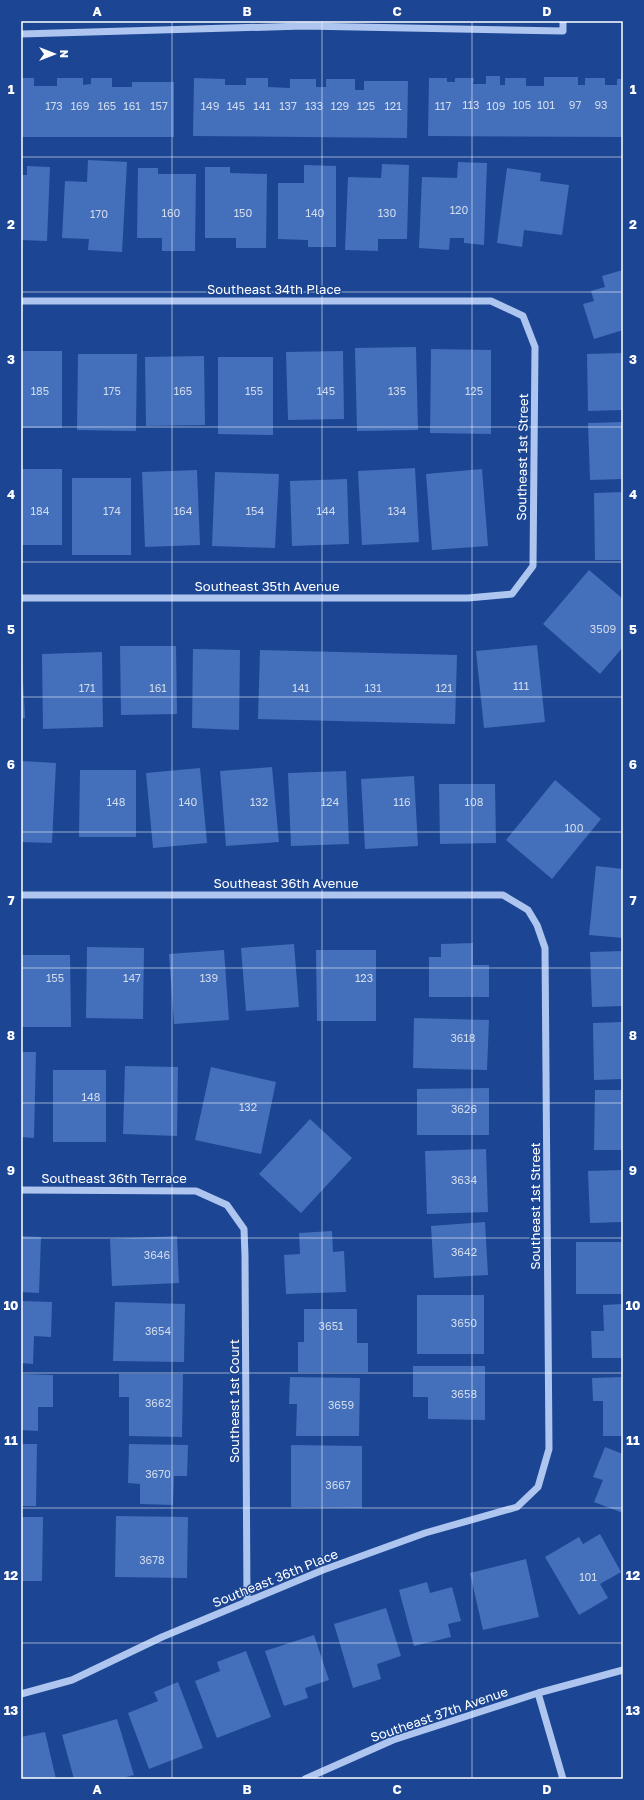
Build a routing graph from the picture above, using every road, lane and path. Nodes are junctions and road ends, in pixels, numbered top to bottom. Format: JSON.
{"nodes":[{"id":1,"x":563,"y":21,"type":"edge"},
{"id":2,"x":304,"y":24,"type":"edge"},
{"id":3,"x":21,"y":34,"type":"edge"},
{"id":4,"x":21,"y":301,"type":"edge"},
{"id":5,"x":523,"y":316,"type":"joint"},
{"id":6,"x":512,"y":594,"type":"joint"},
{"id":7,"x":21,"y":598,"type":"edge"},
{"id":8,"x":21,"y":895,"type":"edge"},
{"id":9,"x":537,"y":925,"type":"joint"},
{"id":10,"x":21,"y":1190,"type":"edge"},
{"id":11,"x":227,"y":1205,"type":"joint"},
{"id":12,"x":538,"y":1487,"type":"joint"},
{"id":13,"x":247,"y":1602,"type":"junction"},
{"id":14,"x":623,"y":1670,"type":"edge"},
{"id":15,"x":538,"y":1693,"type":"junction"},
{"id":16,"x":21,"y":1694,"type":"edge"},
{"id":17,"x":305,"y":1779,"type":"edge"},
{"id":18,"x":563,"y":1779,"type":"edge"}],
"edges":[{"from":1,"to":2,"type":"street"},
{"from":2,"to":3,"type":"street"},
{"from":4,"to":5,"type":"street","name":"Southeast 34th Place"},
{"from":5,"to":6,"type":"street","name":"Southeast 1st Street"},
{"from":6,"to":7,"type":"street","name":"Southeast 35th Avenue"},
{"from":8,"to":9,"type":"street","name":"Southeast 36th Avenue"},
{"from":9,"to":12,"type":"street","name":"Southeast 1st Street"},
{"from":10,"to":11,"type":"street","name":"Southeast 36th Terrace"},
{"from":11,"to":13,"type":"street","name":"Southeast 1st Court"},
{"from":12,"to":13,"type":"street","name":"Southeast 36th Place"},
{"from":13,"to":16,"type":"street","name":"Southeast 36th Place"},
{"from":14,"to":15,"type":"street","name":"Southeast 37th Avenue"},
{"from":15,"to":17,"type":"street","name":"Southeast 37th Avenue"},
{"from":15,"to":18,"type":"street"}]}
